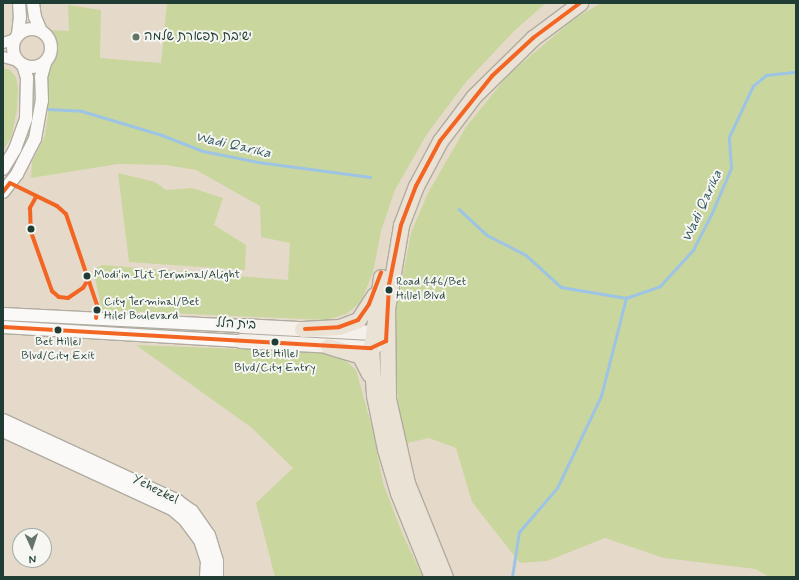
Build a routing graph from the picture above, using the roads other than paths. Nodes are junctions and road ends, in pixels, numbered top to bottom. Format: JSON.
{"nodes":[{"id":1,"x":19,"y":3,"type":"edge"},
{"id":2,"x":33,"y":3,"type":"edge"},
{"id":3,"x":567,"y":3,"type":"edge"},
{"id":4,"x":580,"y":3,"type":"edge"},
{"id":5,"x":41,"y":31,"type":"junction"},
{"id":6,"x":17,"y":37,"type":"junction"},
{"id":7,"x":3,"y":44,"type":"edge"},
{"id":8,"x":3,"y":57,"type":"edge"},
{"id":9,"x":20,"y":63,"type":"junction"},
{"id":10,"x":45,"y":63,"type":"junction"},
{"id":11,"x":3,"y":169,"type":"edge"},
{"id":12,"x":3,"y":192,"type":"edge"},
{"id":13,"x":380,"y":281,"type":"junction"},
{"id":14,"x":5,"y":313,"type":"edge"},
{"id":15,"x":242,"y":326,"type":"joint"},
{"id":16,"x":3,"y":327,"type":"edge"},
{"id":17,"x":302,"y":329,"type":"junction"},
{"id":18,"x":372,"y":340,"type":"junction"},
{"id":19,"x":241,"y":341,"type":"joint"},
{"id":20,"x":386,"y":341,"type":"junction"},
{"id":21,"x":328,"y":346,"type":"junction"},
{"id":22,"x":372,"y":384,"type":"junction"},
{"id":23,"x":3,"y":420,"type":"edge"},
{"id":24,"x":3,"y":431,"type":"edge"},
{"id":25,"x":70,"y":456,"type":"junction"},
{"id":26,"x":206,"y":577,"type":"edge"},
{"id":27,"x":217,"y":577,"type":"edge"},
{"id":28,"x":432,"y":577,"type":"edge"},
{"id":29,"x":445,"y":577,"type":"edge"}],
"edges":[{"from":1,"to":6,"type":"street"},
{"from":2,"to":5,"type":"street"},
{"from":3,"to":13,"type":"main road"},
{"from":4,"to":20,"type":"main road"},
{"from":5,"to":6,"type":"street"},
{"from":5,"to":10,"type":"street"},
{"from":6,"to":7,"type":"street"},
{"from":6,"to":9,"type":"street"},
{"from":8,"to":9,"type":"street"},
{"from":9,"to":10,"type":"street"},
{"from":9,"to":11,"type":"street"},
{"from":10,"to":12,"type":"street"},
{"from":13,"to":17,"type":"main road"},
{"from":13,"to":18,"type":"main road"},
{"from":14,"to":15,"type":"street","name":"בית הלל"},
{"from":15,"to":17,"type":"main road","name":"בית הלל"},
{"from":16,"to":19,"type":"street","name":"בית הלל"},
{"from":17,"to":18,"type":"main road","name":"בית הלל"},
{"from":18,"to":20,"type":"main road"},
{"from":18,"to":21,"type":"main road","name":"בית הלל"},
{"from":18,"to":22,"type":"main road"},
{"from":19,"to":21,"type":"main road","name":"בית הלל"},
{"from":20,"to":29,"type":"main road"},
{"from":21,"to":22,"type":"main road"},
{"from":22,"to":28,"type":"main road"},
{"from":23,"to":25,"type":"street","name":"Yehezkel"},
{"from":24,"to":25,"type":"street","name":"Yehezkel"},
{"from":25,"to":26,"type":"street","name":"Yehezkel"},
{"from":25,"to":27,"type":"street","name":"Yehezkel"}]}
